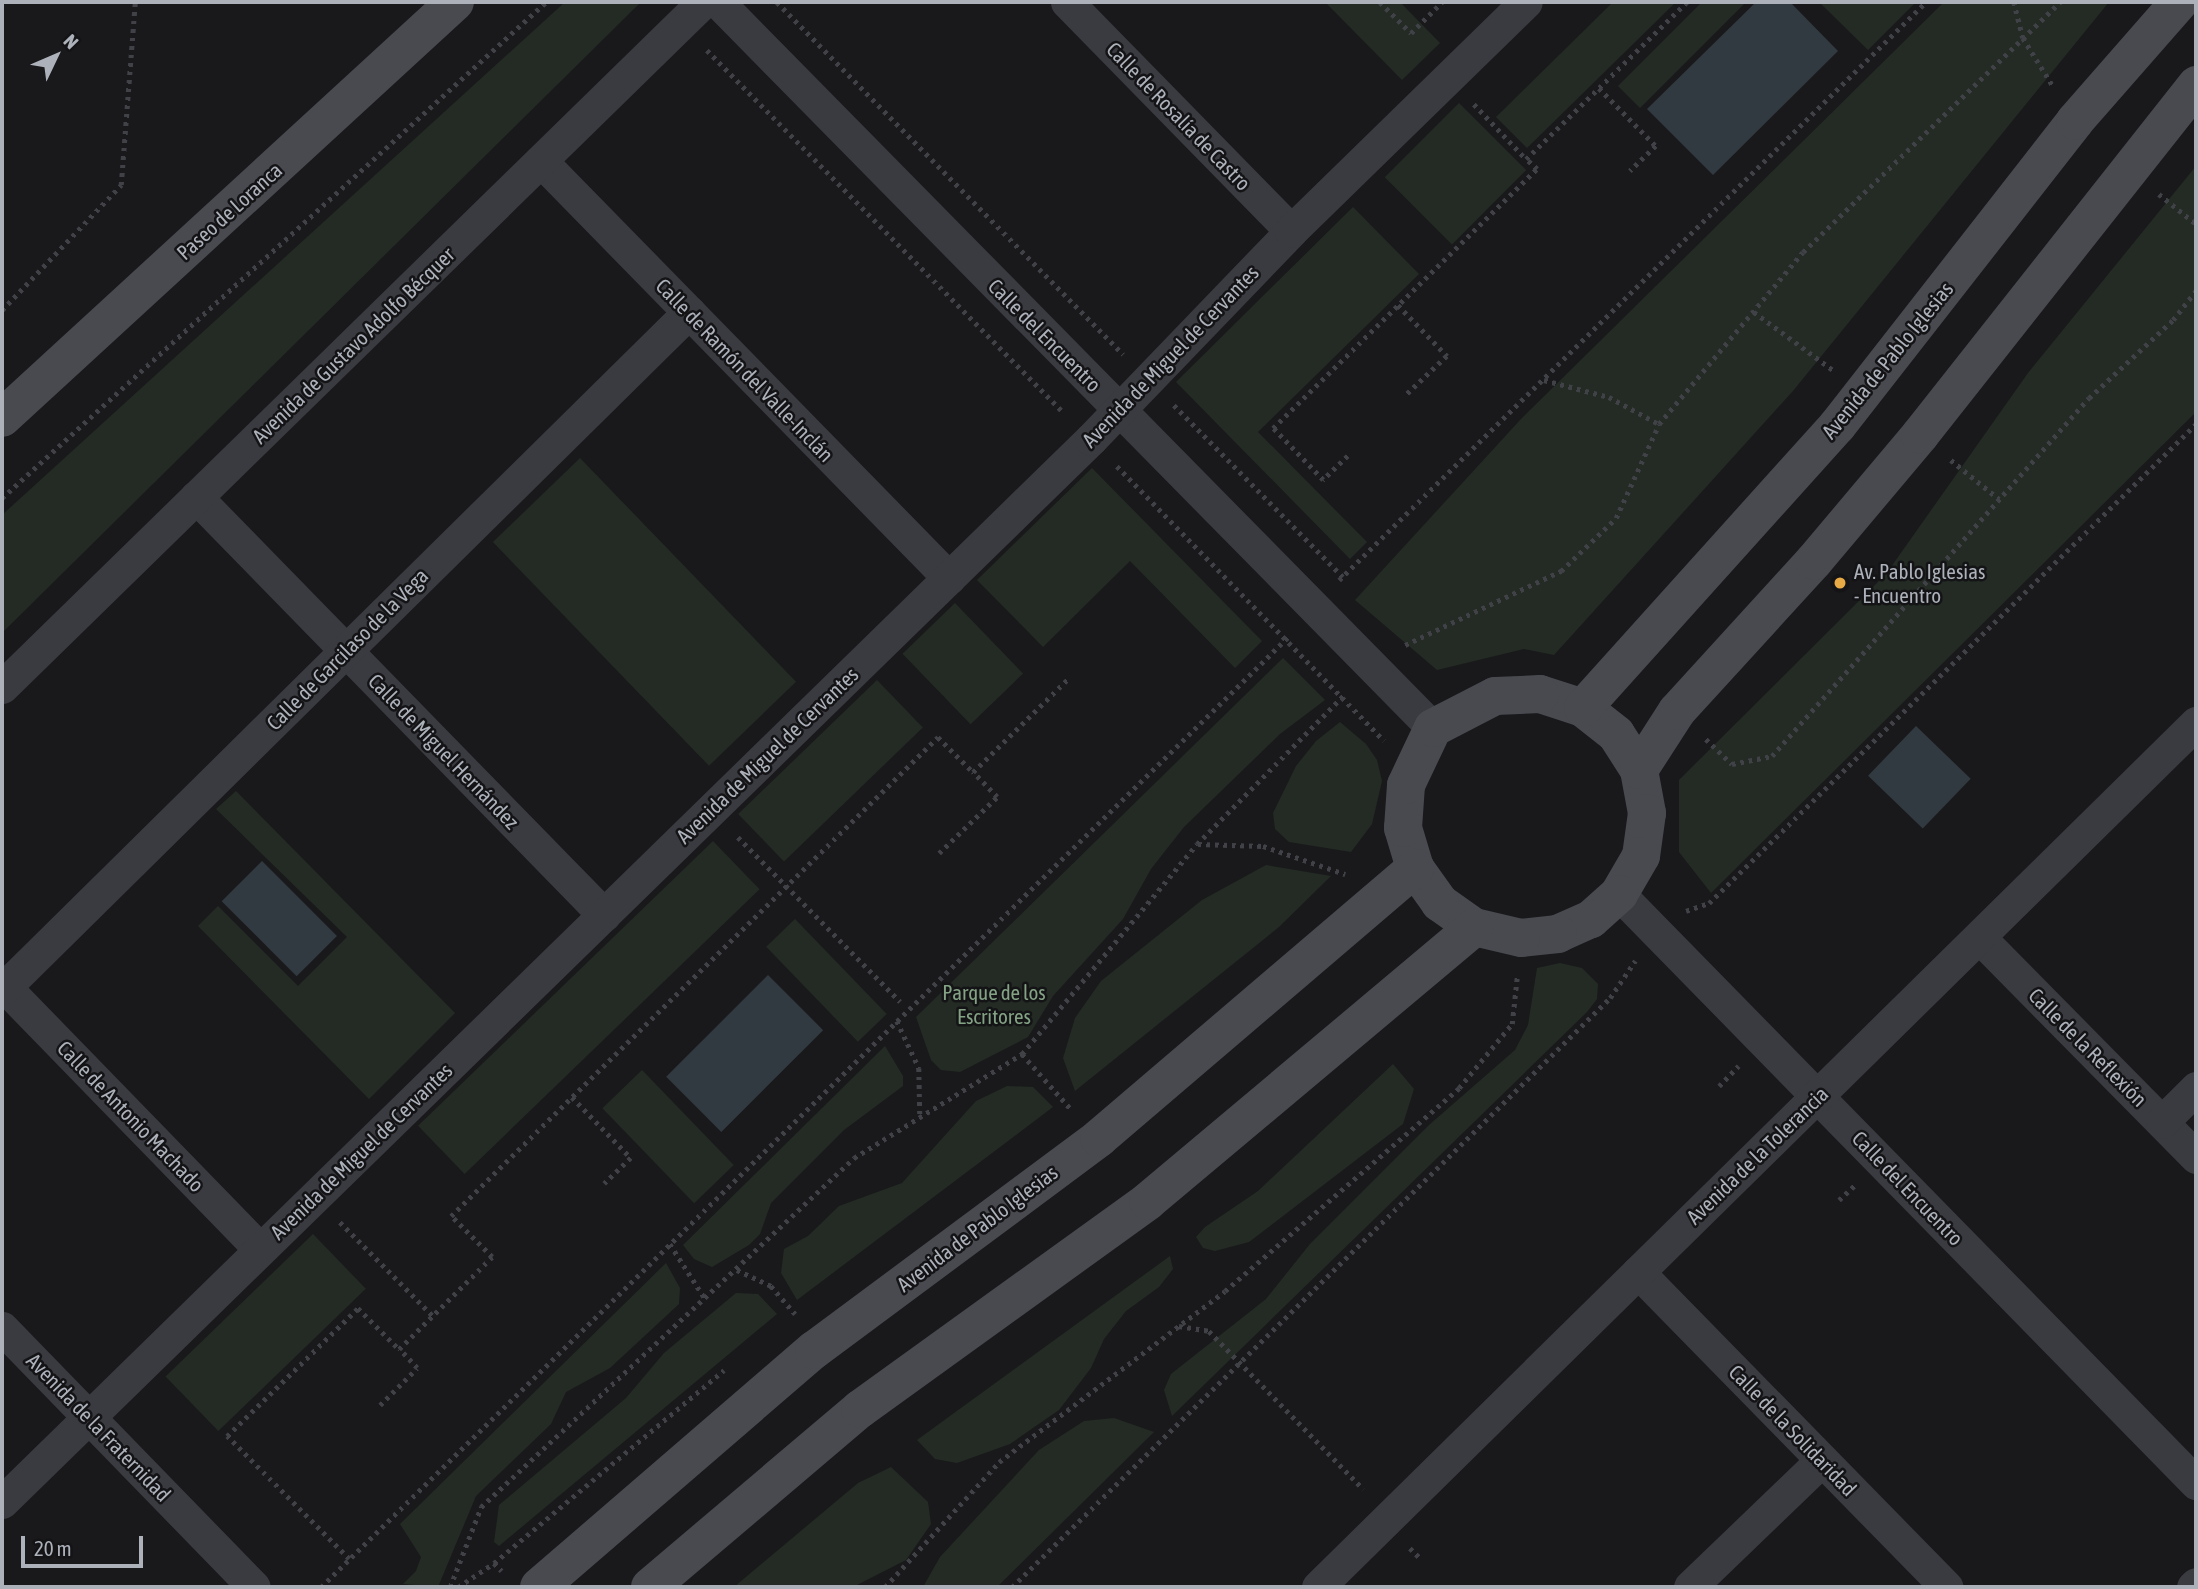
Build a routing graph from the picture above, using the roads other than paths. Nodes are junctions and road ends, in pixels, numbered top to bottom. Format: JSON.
{"nodes":[{"id":1,"x":455,"y":2,"type":"edge"},
{"id":2,"x":703,"y":2,"type":"edge"},
{"id":3,"x":718,"y":2,"type":"edge"},
{"id":4,"x":1067,"y":2,"type":"edge"},
{"id":5,"x":1526,"y":2,"type":"edge"},
{"id":6,"x":2179,"y":2,"type":"edge"},
{"id":7,"x":2196,"y":85,"type":"edge"},
{"id":8,"x":542,"y":162,"type":"junction"},
{"id":9,"x":1291,"y":231,"type":"junction"},
{"id":10,"x":689,"y":312,"type":"junction"},
{"id":11,"x":1120,"y":411,"type":"junction"},
{"id":12,"x":2,"y":418,"type":"edge"},
{"id":13,"x":196,"y":497,"type":"junction"},
{"id":14,"x":949,"y":578,"type":"junction"},
{"id":15,"x":346,"y":650,"type":"junction"},
{"id":16,"x":2,"y":687,"type":"edge"},
{"id":17,"x":1583,"y":708,"type":"junction"},
{"id":18,"x":2196,"y":723,"type":"edge"},
{"id":19,"x":1433,"y":728,"type":"junction"},
{"id":20,"x":1639,"y":770,"type":"junction"},
{"id":21,"x":1415,"y":868,"type":"junction"},
{"id":22,"x":1619,"y":894,"type":"junction"},
{"id":23,"x":604,"y":915,"type":"junction"},
{"id":24,"x":1474,"y":927,"type":"junction"},
{"id":25,"x":1979,"y":937,"type":"junction"},
{"id":26,"x":3,"y":985,"type":"edge"},
{"id":27,"x":2196,"y":1088,"type":"edge"},
{"id":28,"x":1817,"y":1096,"type":"junction"},
{"id":29,"x":2162,"y":1122,"type":"junction"},
{"id":30,"x":2196,"y":1157,"type":"edge"},
{"id":31,"x":260,"y":1249,"type":"junction"},
{"id":32,"x":1638,"y":1272,"type":"junction"},
{"id":33,"x":2,"y":1328,"type":"edge"},
{"id":34,"x":89,"y":1417,"type":"junction"},
{"id":35,"x":1822,"y":1460,"type":"junction"},
{"id":36,"x":2196,"y":1483,"type":"edge"},
{"id":37,"x":2,"y":1502,"type":"edge"},
{"id":38,"x":524,"y":1583,"type":"edge"},
{"id":39,"x":254,"y":1587,"type":"edge"},
{"id":40,"x":650,"y":1587,"type":"edge"},
{"id":41,"x":1318,"y":1587,"type":"edge"},
{"id":42,"x":1690,"y":1587,"type":"edge"},
{"id":43,"x":1947,"y":1587,"type":"edge"}],
"edges":[{"from":1,"to":12,"type":"main road","name":"Paseo de Loranca"},
{"from":2,"to":8,"type":"street","name":"Avenida de Gustavo Adolfo Bécquer"},
{"from":3,"to":11,"type":"street","name":"Calle del Encuentro"},
{"from":4,"to":9,"type":"street","name":"Calle de Rosalía de Castro"},
{"from":5,"to":9,"type":"street","name":"Avenida de Miguel de Cervantes"},
{"from":6,"to":17,"type":"main road","name":"Avenida de Pablo Iglesias"},
{"from":7,"to":20,"type":"main road"},
{"from":8,"to":10,"type":"street","name":"Calle de Ramón del Valle-Inclán"},
{"from":8,"to":13,"type":"street","name":"Avenida de Gustavo Adolfo Bécquer"},
{"from":9,"to":11,"type":"street","name":"Avenida de Miguel de Cervantes"},
{"from":10,"to":14,"type":"street","name":"Calle de Ramón del Valle-Inclán"},
{"from":10,"to":15,"type":"street","name":"Calle de Garcilaso de la Vega"},
{"from":11,"to":14,"type":"street","name":"Avenida de Miguel de Cervantes"},
{"from":11,"to":19,"type":"street","name":"Calle del Encuentro"},
{"from":13,"to":15,"type":"street","name":"Calle de Miguel Hernández"},
{"from":13,"to":16,"type":"street","name":"Avenida de Gustavo Adolfo Bécquer"},
{"from":14,"to":23,"type":"street","name":"Avenida de Miguel de Cervantes"},
{"from":15,"to":23,"type":"street","name":"Calle de Miguel Hernández"},
{"from":15,"to":26,"type":"street","name":"Calle de Garcilaso de la Vega"},
{"from":17,"to":19,"type":"main road"},
{"from":17,"to":20,"type":"main road"},
{"from":18,"to":25,"type":"street","name":"Avenida de la Tolerancia"},
{"from":19,"to":21,"type":"main road"},
{"from":20,"to":22,"type":"main road"},
{"from":21,"to":24,"type":"main road"},
{"from":21,"to":38,"type":"main road","name":"Avenida de Pablo Iglesias"},
{"from":22,"to":24,"type":"main road"},
{"from":22,"to":28,"type":"street","name":"Calle del Encuentro"},
{"from":23,"to":31,"type":"street","name":"Avenida de Miguel de Cervantes"},
{"from":24,"to":40,"type":"main road"},
{"from":25,"to":28,"type":"street","name":"Avenida de la Tolerancia"},
{"from":25,"to":29,"type":"street","name":"Calle de la Reflexión"},
{"from":26,"to":31,"type":"street","name":"Calle de Antonio Machado"},
{"from":27,"to":29,"type":"street"},
{"from":28,"to":32,"type":"street","name":"Avenida de la Tolerancia"},
{"from":28,"to":36,"type":"street","name":"Calle del Encuentro"},
{"from":29,"to":30,"type":"street","name":"Calle de la Reflexión"},
{"from":31,"to":34,"type":"street","name":"Avenida de Miguel de Cervantes"},
{"from":32,"to":35,"type":"street","name":"Calle de la Solidaridad"},
{"from":32,"to":41,"type":"street","name":"Avenida de la Tolerancia"},
{"from":33,"to":34,"type":"street","name":"Avenida de la Fraternidad"},
{"from":34,"to":37,"type":"street","name":"Avenida de Miguel de Cervantes"},
{"from":34,"to":39,"type":"street","name":"Avenida de la Fraternidad"},
{"from":35,"to":42,"type":"street"},
{"from":35,"to":43,"type":"street","name":"Calle de la Solidaridad"}]}
